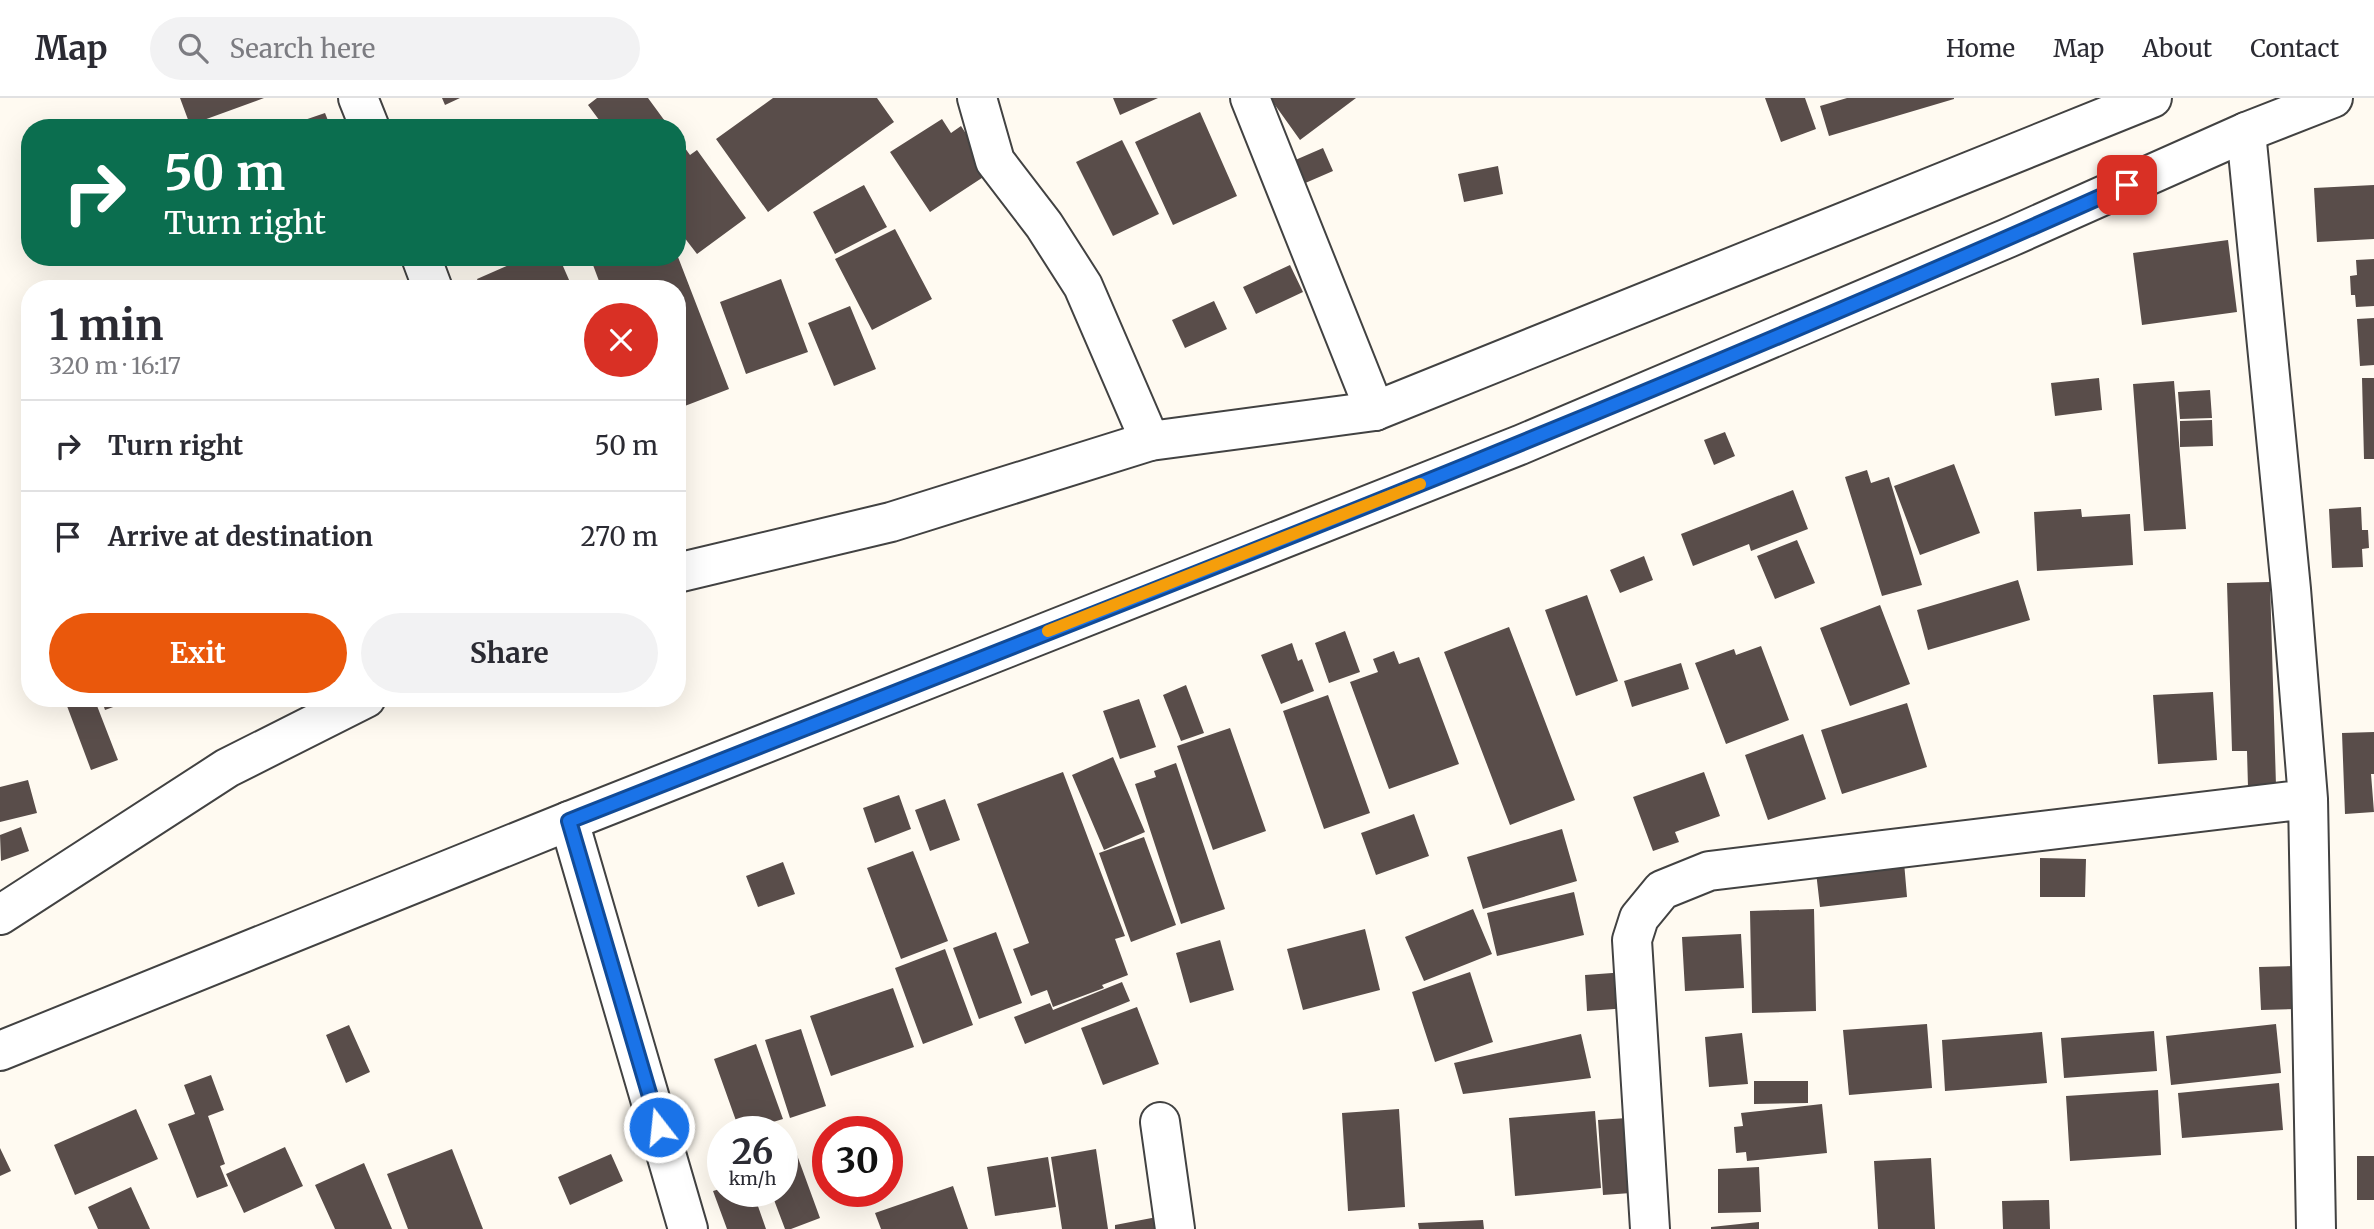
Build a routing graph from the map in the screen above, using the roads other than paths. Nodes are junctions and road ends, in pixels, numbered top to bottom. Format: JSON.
{"nodes":[{"id":1,"x":358,"y":98,"type":"edge"},
{"id":2,"x":977,"y":98,"type":"edge"},
{"id":3,"x":1251,"y":98,"type":"edge"},
{"id":4,"x":2152,"y":98,"type":"edge"},
{"id":5,"x":2333,"y":98,"type":"edge"},
{"id":6,"x":366,"y":119,"type":"edge"},
{"id":7,"x":2246,"y":132,"type":"junction"},
{"id":8,"x":1375,"y":411,"type":"junction"},
{"id":9,"x":1150,"y":441,"type":"junction"},
{"id":10,"x":686,"y":571,"type":"edge"},
{"id":11,"x":348,"y":707,"type":"edge"},
{"id":12,"x":2308,"y":799,"type":"junction"},
{"id":13,"x":569,"y":821,"type":"junction"},
{"id":14,"x":0,"y":915,"type":"edge"},
{"id":15,"x":0,"y":1051,"type":"edge"},
{"id":16,"x":1160,"y":1122,"type":"dead end"},
{"id":17,"x":688,"y":1229,"type":"edge"},
{"id":18,"x":1175,"y":1229,"type":"edge"},
{"id":19,"x":1650,"y":1229,"type":"edge"},
{"id":20,"x":2316,"y":1229,"type":"edge"}],
"edges":[{"from":1,"to":6,"type":"street"},
{"from":2,"to":9,"type":"street"},
{"from":3,"to":8,"type":"street"},
{"from":4,"to":8,"type":"street"},
{"from":5,"to":7,"type":"street"},
{"from":7,"to":12,"type":"street"},
{"from":7,"to":13,"type":"street"},
{"from":8,"to":9,"type":"street"},
{"from":9,"to":10,"type":"street"},
{"from":11,"to":14,"type":"street"},
{"from":12,"to":19,"type":"street"},
{"from":12,"to":20,"type":"street"},
{"from":13,"to":15,"type":"street"},
{"from":13,"to":17,"type":"street"},
{"from":16,"to":18,"type":"street"}]}
